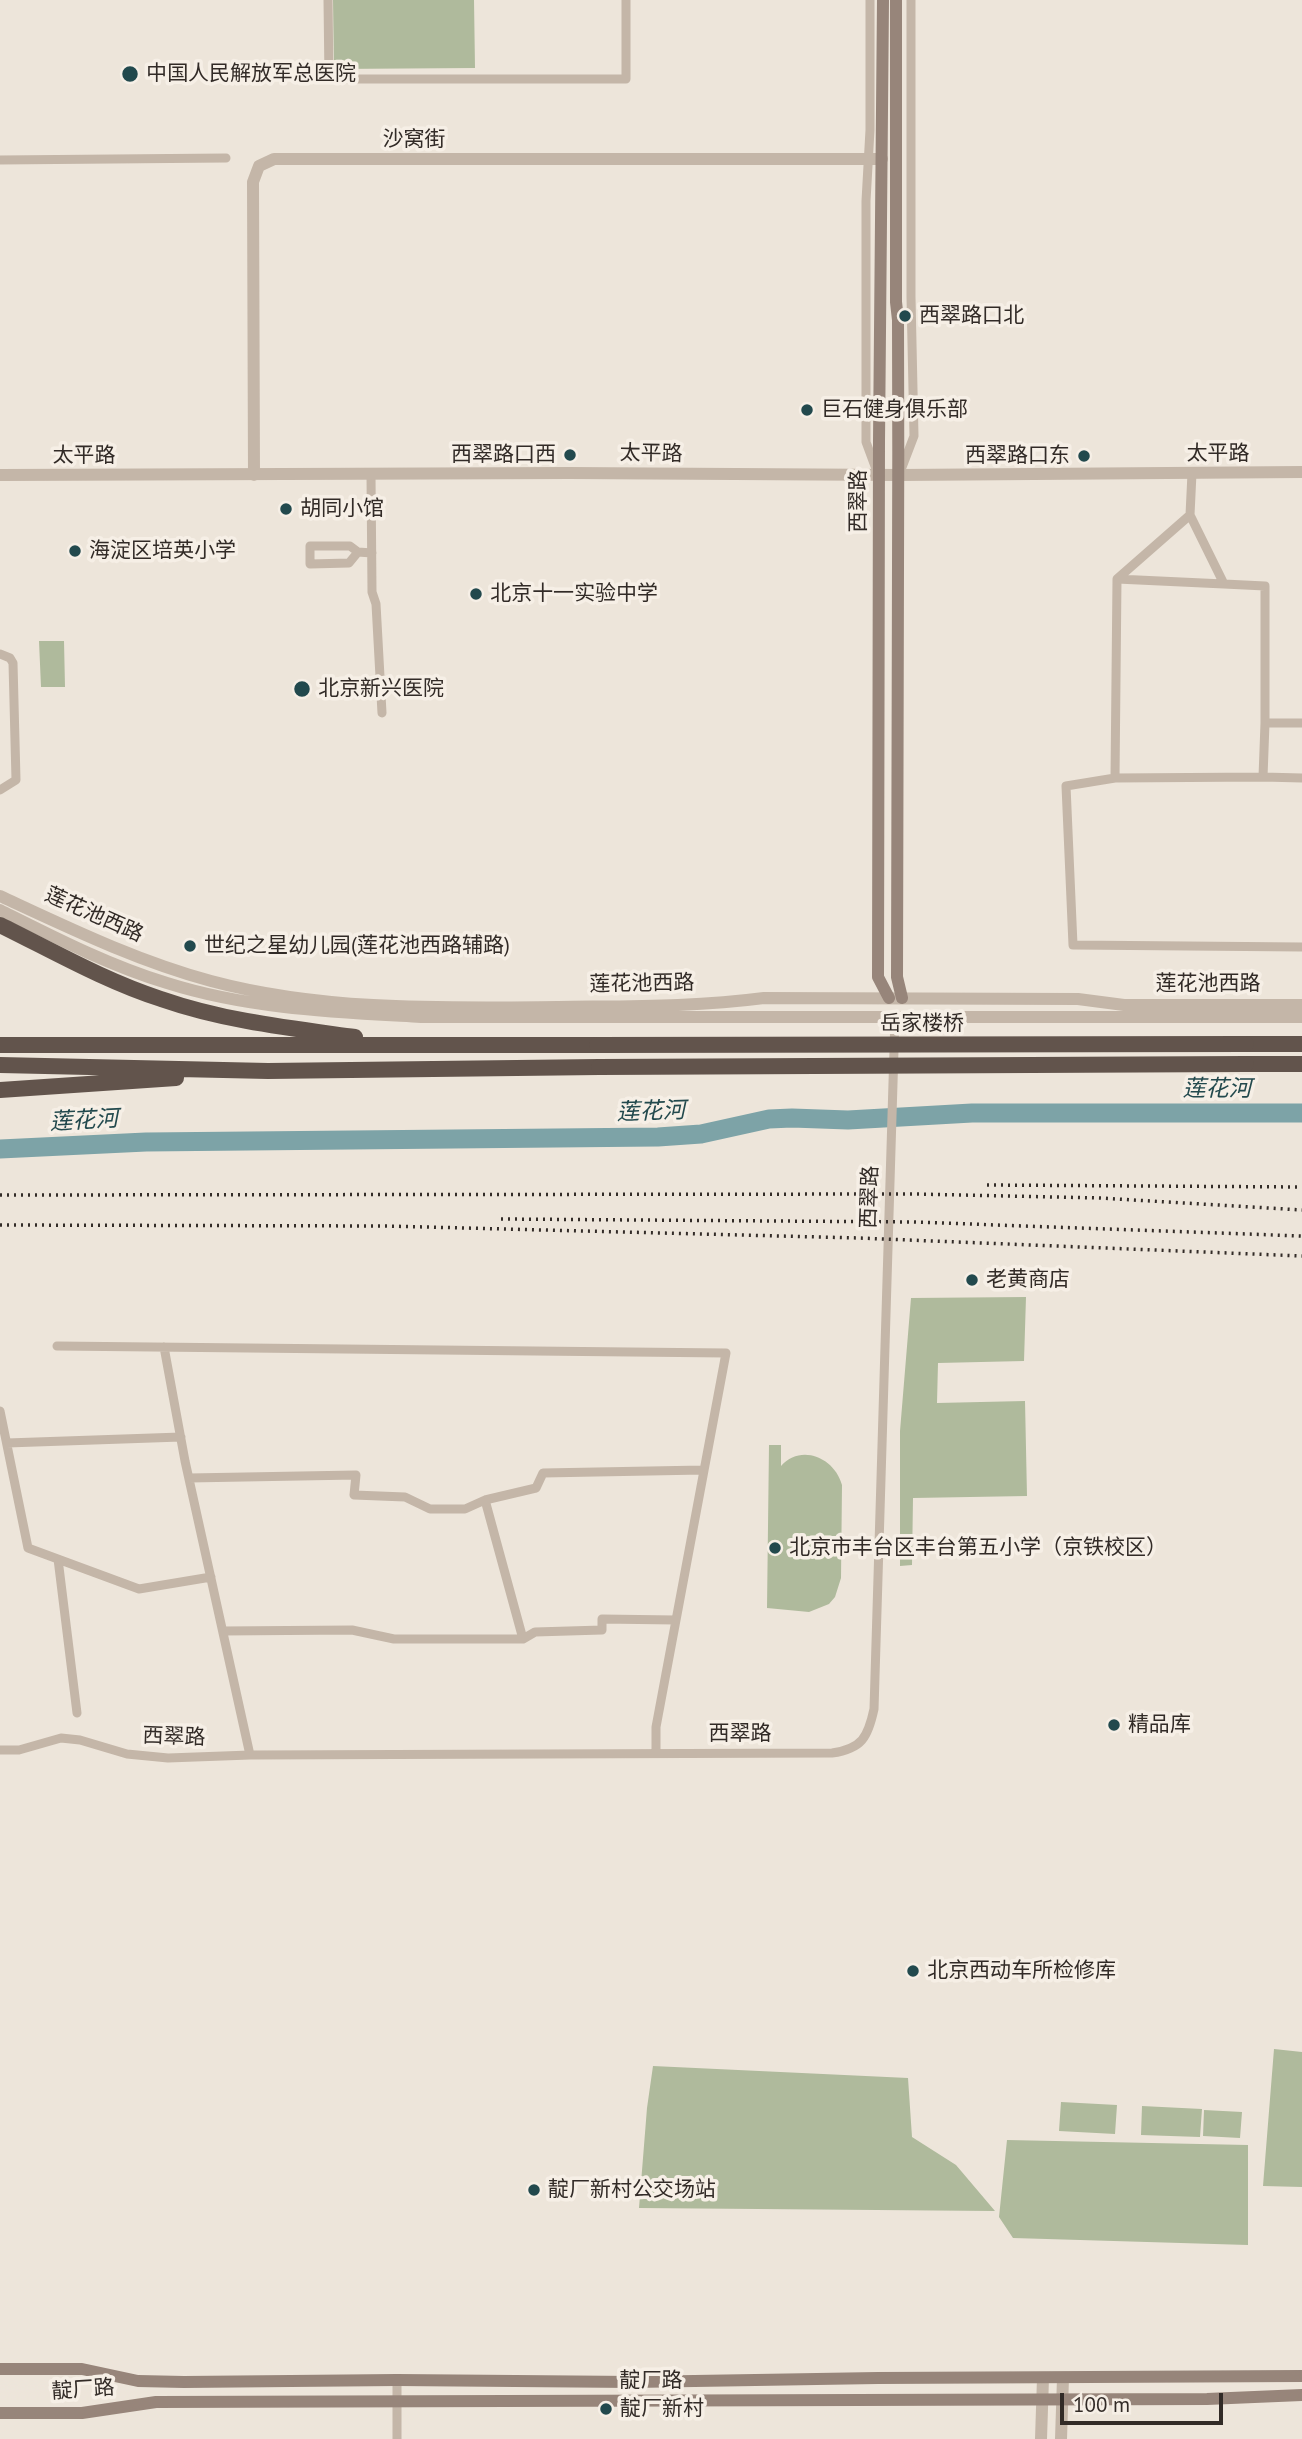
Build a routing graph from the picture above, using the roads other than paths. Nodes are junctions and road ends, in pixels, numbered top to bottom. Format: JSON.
{"nodes":[{"id":1,"x":328,"y":0,"type":"edge"},
{"id":2,"x":626,"y":0,"type":"edge"},
{"id":3,"x":870,"y":0,"type":"edge"},
{"id":4,"x":883,"y":0,"type":"edge"},
{"id":5,"x":896,"y":0,"type":"edge"},
{"id":6,"x":911,"y":0,"type":"edge"},
{"id":7,"x":226,"y":158,"type":"dead end"},
{"id":8,"x":875,"y":159,"type":"junction"},
{"id":9,"x":0,"y":160,"type":"edge"},
{"id":10,"x":1302,"y":472,"type":"edge"},
{"id":11,"x":1192,"y":473,"type":"junction"},
{"id":12,"x":0,"y":475,"type":"edge"},
{"id":13,"x":254,"y":475,"type":"junction"},
{"id":14,"x":371,"y":475,"type":"junction"},
{"id":15,"x":879,"y":475,"type":"junction"},
{"id":16,"x":899,"y":475,"type":"junction"},
{"id":17,"x":1190,"y":515,"type":"junction"},
{"id":18,"x":358,"y":552,"type":"junction"},
{"id":19,"x":372,"y":553,"type":"junction"},
{"id":20,"x":1117,"y":579,"type":"junction"},
{"id":21,"x":1224,"y":583,"type":"junction"},
{"id":22,"x":0,"y":654,"type":"edge"},
{"id":23,"x":383,"y":713,"type":"dead end"},
{"id":24,"x":1265,"y":723,"type":"junction"},
{"id":25,"x":1302,"y":723,"type":"edge"},
{"id":26,"x":1264,"y":777,"type":"junction"},
{"id":27,"x":1115,"y":778,"type":"junction"},
{"id":28,"x":1302,"y":778,"type":"edge"},
{"id":29,"x":0,"y":790,"type":"edge"},
{"id":30,"x":0,"y":896,"type":"edge"},
{"id":31,"x":0,"y":910,"type":"edge"},
{"id":32,"x":0,"y":925,"type":"edge"},
{"id":33,"x":1302,"y":947,"type":"edge"},
{"id":34,"x":896,"y":998,"type":"junction"},
{"id":35,"x":1302,"y":1004,"type":"edge"},
{"id":36,"x":895,"y":1017,"type":"junction"},
{"id":37,"x":1302,"y":1017,"type":"edge"},
{"id":38,"x":1302,"y":1044,"type":"edge"},
{"id":39,"x":0,"y":1045,"type":"edge"},
{"id":40,"x":419,"y":1045,"type":"junction"},
{"id":41,"x":1302,"y":1064,"type":"edge"},
{"id":42,"x":0,"y":1065,"type":"edge"},
{"id":43,"x":268,"y":1071,"type":"junction"},
{"id":44,"x":0,"y":1092,"type":"edge"},
{"id":45,"x":57,"y":1346,"type":"dead end"},
{"id":46,"x":164,"y":1347,"type":"junction"},
{"id":47,"x":0,"y":1411,"type":"edge"},
{"id":48,"x":181,"y":1437,"type":"junction"},
{"id":49,"x":7,"y":1443,"type":"junction"},
{"id":50,"x":703,"y":1470,"type":"junction"},
{"id":51,"x":189,"y":1478,"type":"junction"},
{"id":52,"x":485,"y":1500,"type":"junction"},
{"id":53,"x":58,"y":1559,"type":"junction"},
{"id":54,"x":211,"y":1577,"type":"junction"},
{"id":55,"x":675,"y":1620,"type":"junction"},
{"id":56,"x":223,"y":1631,"type":"junction"},
{"id":57,"x":523,"y":1639,"type":"junction"},
{"id":58,"x":77,"y":1713,"type":"dead end"},
{"id":59,"x":0,"y":1750,"type":"edge"},
{"id":60,"x":656,"y":1752,"type":"junction"},
{"id":61,"x":250,"y":1755,"type":"junction"},
{"id":62,"x":0,"y":2369,"type":"edge"},
{"id":63,"x":1302,"y":2376,"type":"edge"},
{"id":64,"x":1043,"y":2378,"type":"junction"},
{"id":65,"x":1063,"y":2378,"type":"junction"},
{"id":66,"x":397,"y":2380,"type":"junction"},
{"id":67,"x":1302,"y":2395,"type":"edge"},
{"id":68,"x":1042,"y":2399,"type":"junction"},
{"id":69,"x":1063,"y":2399,"type":"junction"},
{"id":70,"x":397,"y":2400,"type":"junction"},
{"id":71,"x":0,"y":2413,"type":"edge"},
{"id":72,"x":397,"y":2439,"type":"edge"},
{"id":73,"x":1041,"y":2439,"type":"edge"},
{"id":74,"x":1061,"y":2439,"type":"edge"}],
"edges":[{"from":1,"to":2,"type":"street"},
{"from":3,"to":8,"type":"street"},
{"from":4,"to":8,"type":"main road","name":"西翠路"},
{"from":5,"to":16,"type":"main road","name":"西翠路"},
{"from":6,"to":16,"type":"street"},
{"from":7,"to":9,"type":"street"},
{"from":8,"to":13,"type":"street","name":"沙窝街"},
{"from":8,"to":15,"type":"main road","name":"西翠路"},
{"from":10,"to":11,"type":"street","name":"太平路"},
{"from":11,"to":16,"type":"street","name":"太平路"},
{"from":11,"to":17,"type":"street"},
{"from":12,"to":13,"type":"street","name":"太平路"},
{"from":13,"to":14,"type":"street","name":"太平路"},
{"from":14,"to":15,"type":"street","name":"太平路"},
{"from":14,"to":19,"type":"street"},
{"from":15,"to":16,"type":"street","name":"太平路"},
{"from":15,"to":34,"type":"main road","name":"西翠路"},
{"from":16,"to":34,"type":"main road","name":"西翠路"},
{"from":17,"to":20,"type":"street"},
{"from":17,"to":21,"type":"street"},
{"from":18,"to":18,"type":"street"},
{"from":18,"to":19,"type":"street"},
{"from":19,"to":23,"type":"street"},
{"from":20,"to":21,"type":"street"},
{"from":20,"to":27,"type":"street"},
{"from":21,"to":24,"type":"street"},
{"from":22,"to":29,"type":"street"},
{"from":24,"to":25,"type":"street"},
{"from":24,"to":26,"type":"street"},
{"from":26,"to":27,"type":"street"},
{"from":26,"to":28,"type":"street"},
{"from":27,"to":33,"type":"street"},
{"from":30,"to":34,"type":"street","name":"莲花池西路"},
{"from":31,"to":36,"type":"street","name":"莲花池西路"},
{"from":32,"to":40,"type":"highway"},
{"from":34,"to":35,"type":"street","name":"莲花池西路"},
{"from":34,"to":36,"type":"street"},
{"from":36,"to":37,"type":"street","name":"莲花池西路"},
{"from":36,"to":60,"type":"street","name":"西翠路"},
{"from":38,"to":40,"type":"highway","name":"岳家楼桥","bridge":true},
{"from":39,"to":40,"type":"highway"},
{"from":41,"to":43,"type":"highway","name":"岳家楼桥","bridge":true},
{"from":42,"to":43,"type":"highway"},
{"from":43,"to":44,"type":"highway"},
{"from":45,"to":46,"type":"street"},
{"from":46,"to":48,"type":"street"},
{"from":46,"to":50,"type":"street"},
{"from":47,"to":49,"type":"street"},
{"from":48,"to":49,"type":"street"},
{"from":48,"to":51,"type":"street"},
{"from":49,"to":53,"type":"street"},
{"from":50,"to":52,"type":"street"},
{"from":50,"to":55,"type":"street"},
{"from":51,"to":52,"type":"street"},
{"from":51,"to":54,"type":"street"},
{"from":52,"to":57,"type":"street"},
{"from":53,"to":54,"type":"street"},
{"from":53,"to":58,"type":"street"},
{"from":54,"to":56,"type":"street"},
{"from":55,"to":57,"type":"street"},
{"from":55,"to":60,"type":"street"},
{"from":56,"to":57,"type":"street"},
{"from":56,"to":61,"type":"street"},
{"from":59,"to":61,"type":"street","name":"西翠路"},
{"from":60,"to":61,"type":"street","name":"西翠路"},
{"from":62,"to":66,"type":"main road"},
{"from":63,"to":65,"type":"main road"},
{"from":64,"to":65,"type":"main road"},
{"from":64,"to":66,"type":"main road"},
{"from":64,"to":68,"type":"street"},
{"from":65,"to":69,"type":"street"},
{"from":66,"to":70,"type":"street"},
{"from":67,"to":69,"type":"main road","name":"靛厂路"},
{"from":68,"to":69,"type":"main road","name":"靛厂路"},
{"from":68,"to":70,"type":"main road","name":"靛厂路"},
{"from":68,"to":73,"type":"street"},
{"from":69,"to":74,"type":"street"},
{"from":70,"to":71,"type":"main road","name":"靛厂路"},
{"from":70,"to":72,"type":"street"}]}
